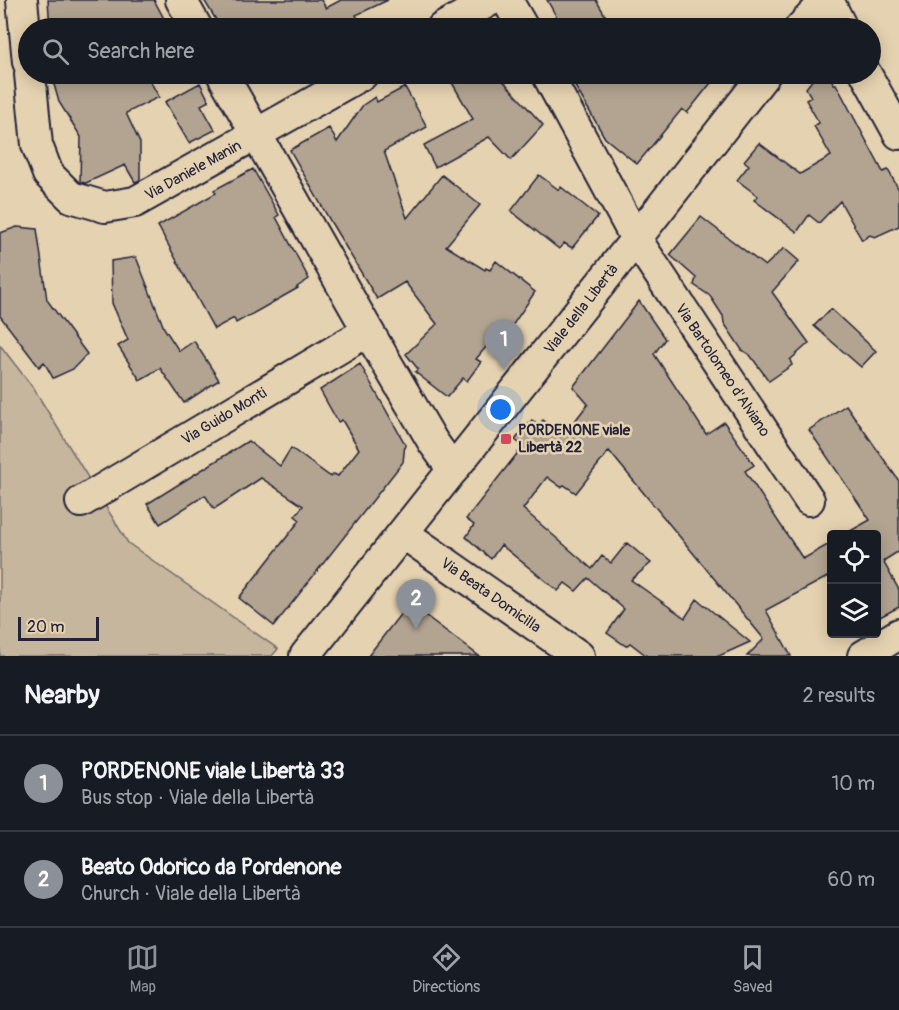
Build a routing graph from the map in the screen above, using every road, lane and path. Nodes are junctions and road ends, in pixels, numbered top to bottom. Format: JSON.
{"nodes":[{"id":1,"x":22,"y":0,"type":"edge"},
{"id":2,"x":181,"y":0,"type":"edge"},
{"id":3,"x":491,"y":0,"type":"edge"},
{"id":4,"x":507,"y":0,"type":"edge"},
{"id":5,"x":828,"y":0,"type":"edge"},
{"id":6,"x":24,"y":18,"type":"edge"},
{"id":7,"x":191,"y":18,"type":"edge"},
{"id":8,"x":460,"y":18,"type":"edge"},
{"id":9,"x":517,"y":18,"type":"edge"},
{"id":10,"x":810,"y":18,"type":"edge"},
{"id":11,"x":837,"y":18,"type":"edge"},
{"id":12,"x":31,"y":84,"type":"edge"},
{"id":13,"x":228,"y":84,"type":"edge"},
{"id":14,"x":345,"y":84,"type":"edge"},
{"id":15,"x":552,"y":84,"type":"edge"},
{"id":16,"x":757,"y":84,"type":"edge"},
{"id":17,"x":872,"y":84,"type":"edge"},
{"id":18,"x":899,"y":134,"type":"edge"},
{"id":19,"x":256,"y":135,"type":"junction"},
{"id":20,"x":636,"y":239,"type":"junction"},
{"id":21,"x":368,"y":331,"type":"junction"},
{"id":22,"x":453,"y":470,"type":"junction"},
{"id":23,"x":809,"y":500,"type":"dead end"},
{"id":24,"x":81,"y":502,"type":"dead end"},
{"id":25,"x":403,"y":533,"type":"junction"},
{"id":26,"x":899,"y":634,"type":"edge"},
{"id":27,"x":305,"y":656,"type":"edge"},
{"id":28,"x":579,"y":656,"type":"edge"},
{"id":29,"x":863,"y":656,"type":"edge"}],
"edges":[{"from":1,"to":6,"type":"street"},
{"from":2,"to":7,"type":"street"},
{"from":3,"to":8,"type":"street"},
{"from":4,"to":9,"type":"street"},
{"from":5,"to":10,"type":"street"},
{"from":5,"to":11,"type":"street"},
{"from":12,"to":19,"type":"street","name":"Via Daniele Manin"},
{"from":13,"to":19,"type":"street"},
{"from":14,"to":19,"type":"street","name":"Via Daniele Manin"},
{"from":15,"to":20,"type":"street","name":"Via Bartolomeo d'Alviano"},
{"from":16,"to":20,"type":"street","name":"Viale della Libertà"},
{"from":17,"to":18,"type":"street"},
{"from":19,"to":21,"type":"street"},
{"from":20,"to":22,"type":"street","name":"Viale della Libertà"},
{"from":20,"to":23,"type":"street","name":"Via Bartolomeo d'Alviano"},
{"from":21,"to":22,"type":"street"},
{"from":21,"to":24,"type":"street","name":"Via Guido Monti"},
{"from":22,"to":25,"type":"street","name":"Viale della Libertà"},
{"from":25,"to":27,"type":"street","name":"Viale della Libertà"},
{"from":25,"to":28,"type":"street","name":"Via Beata Domicilla"},
{"from":26,"to":29,"type":"street"}]}
